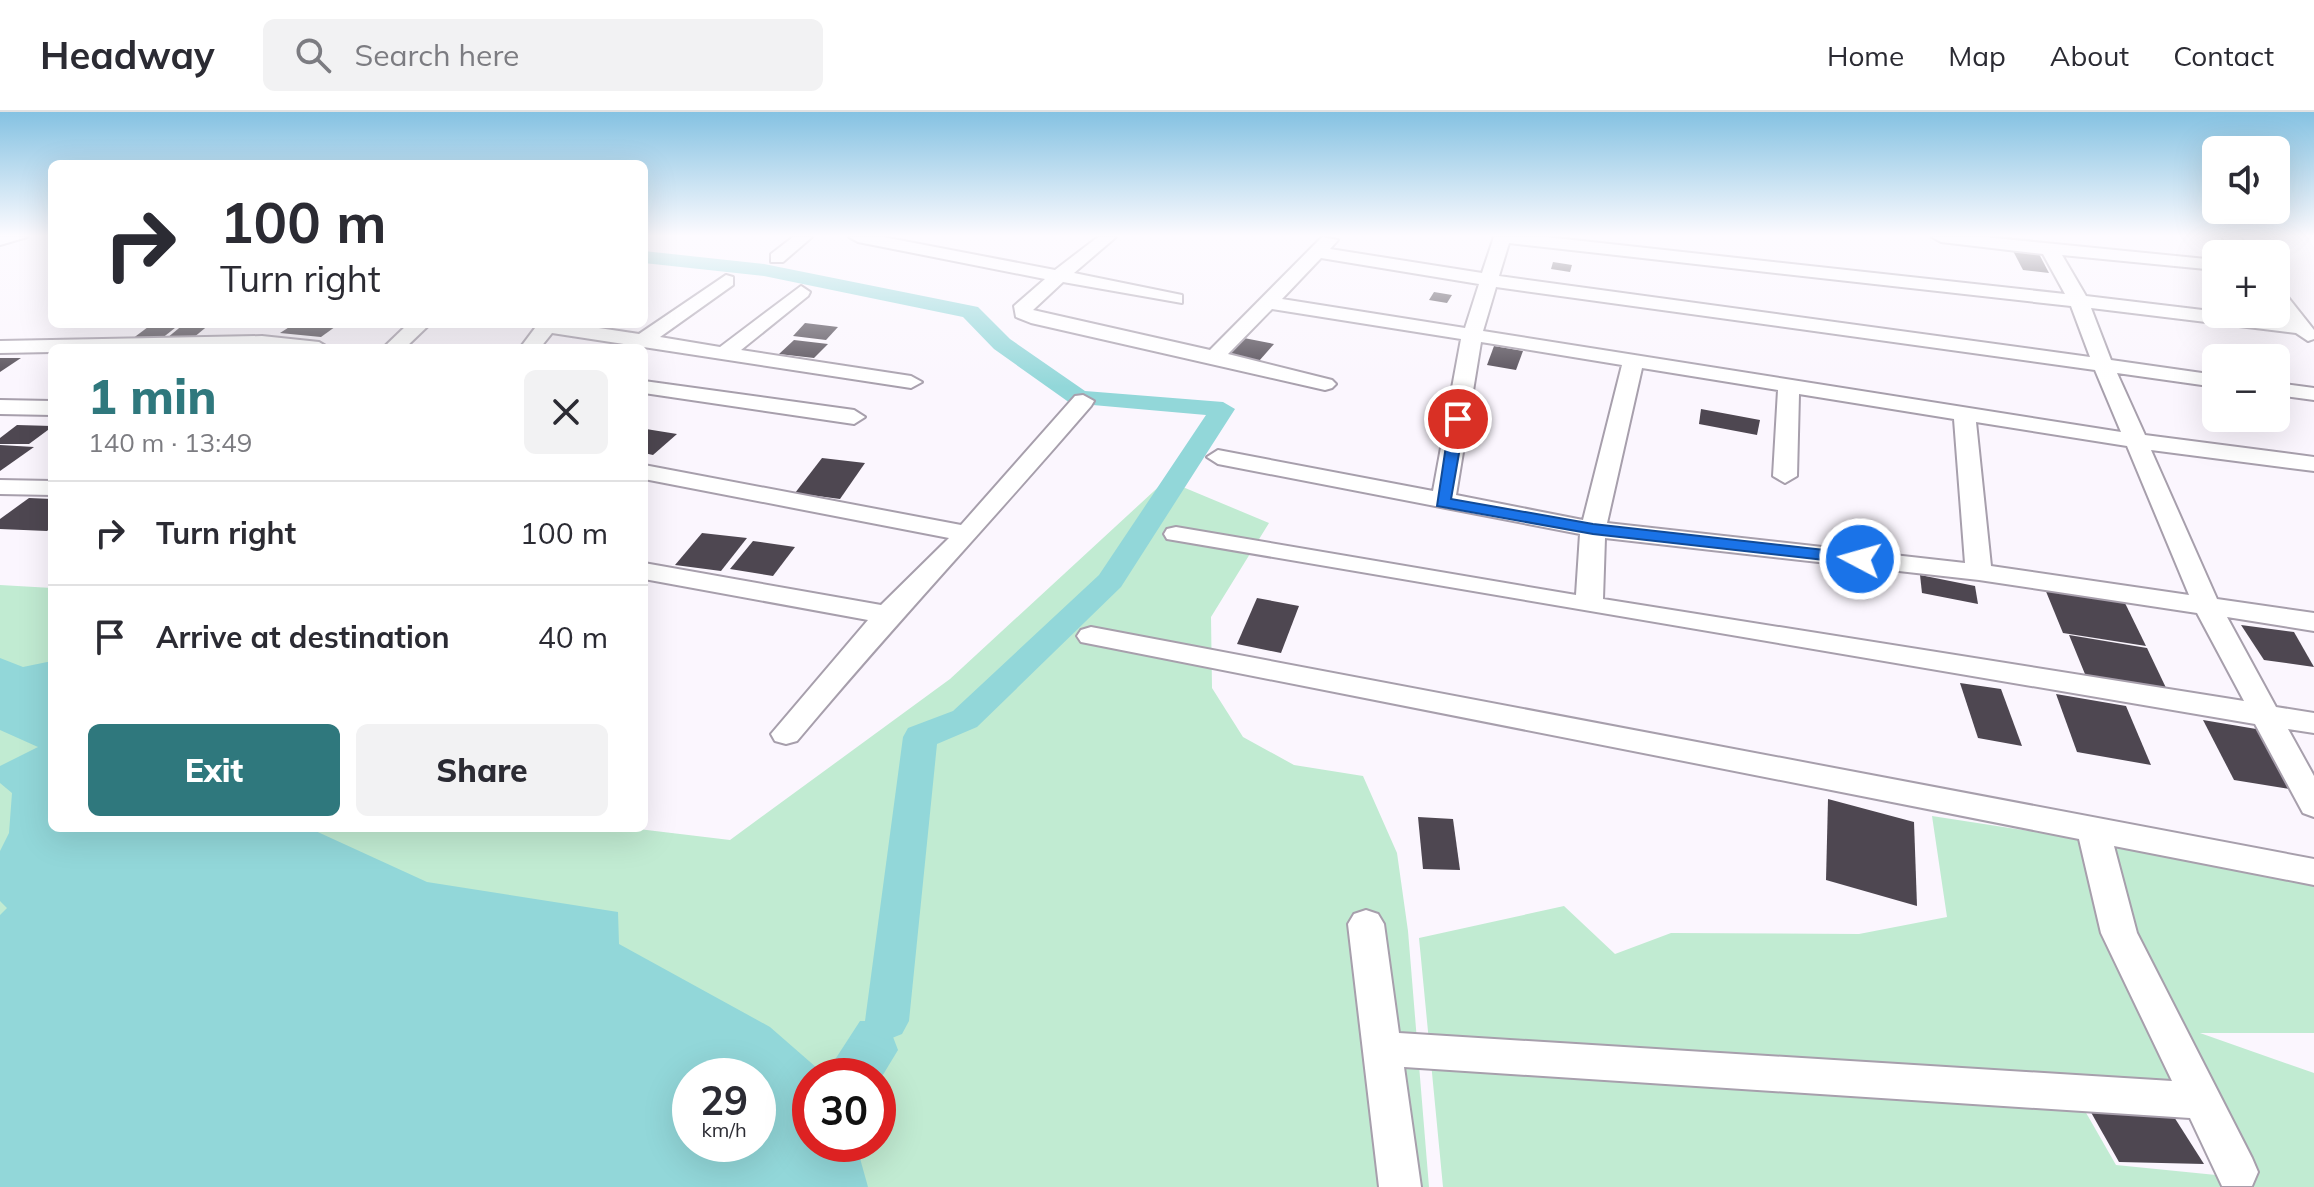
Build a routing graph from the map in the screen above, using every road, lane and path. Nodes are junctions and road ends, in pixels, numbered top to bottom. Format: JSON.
{"nodes":[{"id":1,"x":717,"y":287,"type":"edge"},
{"id":2,"x":1046,"y":287,"type":"edge"},
{"id":3,"x":1115,"y":287,"type":"edge"},
{"id":4,"x":1285,"y":287,"type":"edge"},
{"id":5,"x":1487,"y":287,"type":"edge"},
{"id":6,"x":1541,"y":287,"type":"edge"},
{"id":7,"x":1954,"y":287,"type":"edge"},
{"id":8,"x":2071,"y":287,"type":"edge"},
{"id":9,"x":801,"y":292,"type":"dead end"},
{"id":10,"x":1175,"y":299,"type":"dead end"},
{"id":11,"x":2079,"y":301,"type":"junction"},
{"id":12,"x":1271,"y":303,"type":"junction"},
{"id":13,"x":2290,"y":312,"type":"edge"},
{"id":14,"x":275,"y":328,"type":"edge"},
{"id":15,"x":416,"y":328,"type":"edge"},
{"id":16,"x":547,"y":328,"type":"edge"},
{"id":17,"x":566,"y":328,"type":"edge"},
{"id":18,"x":2308,"y":335,"type":"edge"},
{"id":19,"x":1472,"y":336,"type":"junction"},
{"id":20,"x":642,"y":341,"type":"junction"},
{"id":21,"x":262,"y":342,"type":"junction"},
{"id":22,"x":157,"y":344,"type":"edge"},
{"id":23,"x":281,"y":344,"type":"edge"},
{"id":24,"x":398,"y":344,"type":"edge"},
{"id":25,"x":533,"y":344,"type":"edge"},
{"id":26,"x":48,"y":346,"type":"edge"},
{"id":27,"x":0,"y":347,"type":"edge"},
{"id":28,"x":725,"y":353,"type":"junction"},
{"id":29,"x":1214,"y":357,"type":"junction"},
{"id":30,"x":1633,"y":361,"type":"junction"},
{"id":31,"x":2103,"y":365,"type":"junction"},
{"id":32,"x":2202,"y":379,"type":"edge"},
{"id":33,"x":911,"y":382,"type":"dead end"},
{"id":34,"x":1325,"y":384,"type":"dead end"},
{"id":35,"x":1789,"y":384,"type":"junction"},
{"id":36,"x":648,"y":388,"type":"edge"},
{"id":37,"x":2290,"y":391,"type":"edge"},
{"id":38,"x":2314,"y":394,"type":"edge"},
{"id":39,"x":1083,"y":401,"type":"dead end"},
{"id":40,"x":0,"y":407,"type":"edge"},
{"id":41,"x":48,"y":408,"type":"edge"},
{"id":42,"x":1964,"y":413,"type":"junction"},
{"id":43,"x":854,"y":417,"type":"dead end"},
{"id":44,"x":2135,"y":441,"type":"junction"},
{"id":45,"x":1218,"y":457,"type":"dead end"},
{"id":46,"x":2314,"y":464,"type":"edge"},
{"id":47,"x":648,"y":473,"type":"edge"},
{"id":48,"x":1785,"y":476,"type":"dead end"},
{"id":49,"x":0,"y":487,"type":"edge"},
{"id":50,"x":48,"y":488,"type":"edge"},
{"id":51,"x":1443,"y":502,"type":"junction"},
{"id":52,"x":1593,"y":529,"type":"junction"},
{"id":53,"x":967,"y":534,"type":"junction"},
{"id":54,"x":1176,"y":534,"type":"dead end"},
{"id":55,"x":648,"y":572,"type":"edge"},
{"id":56,"x":1979,"y":572,"type":"junction"},
{"id":57,"x":1589,"y":605,"type":"junction"},
{"id":58,"x":2207,"y":606,"type":"junction"},
{"id":59,"x":887,"y":615,"type":"junction"},
{"id":60,"x":2314,"y":622,"type":"edge"},
{"id":61,"x":1091,"y":636,"type":"dead end"},
{"id":62,"x":2268,"y":716,"type":"junction"},
{"id":63,"x":2314,"y":723,"type":"edge"},
{"id":64,"x":786,"y":734,"type":"dead end"},
{"id":65,"x":2314,"y":805,"type":"edge"},
{"id":66,"x":2093,"y":829,"type":"junction"},
{"id":67,"x":2314,"y":872,"type":"edge"},
{"id":68,"x":1366,"y":924,"type":"dead end"},
{"id":69,"x":1385,"y":1049,"type":"junction"},
{"id":70,"x":2204,"y":1101,"type":"junction"},
{"id":71,"x":2237,"y":1172,"type":"dead end"},
{"id":72,"x":1400,"y":1187,"type":"edge"}],
"edges":[{"from":1,"to":20,"type":"street"},
{"from":2,"to":29,"type":"street"},
{"from":3,"to":10,"type":"street"},
{"from":4,"to":12,"type":"street"},
{"from":5,"to":19,"type":"street"},
{"from":6,"to":31,"type":"street"},
{"from":7,"to":11,"type":"street"},
{"from":8,"to":11,"type":"street"},
{"from":9,"to":28,"type":"street"},
{"from":11,"to":18,"type":"street"},
{"from":11,"to":31,"type":"street"},
{"from":12,"to":19,"type":"street"},
{"from":12,"to":29,"type":"street"},
{"from":13,"to":18,"type":"street"},
{"from":14,"to":21,"type":"street"},
{"from":15,"to":24,"type":"street"},
{"from":16,"to":25,"type":"street"},
{"from":17,"to":20,"type":"street"},
{"from":19,"to":30,"type":"street"},
{"from":19,"to":51,"type":"street"},
{"from":20,"to":28,"type":"street"},
{"from":21,"to":22,"type":"street"},
{"from":21,"to":23,"type":"street"},
{"from":26,"to":27,"type":"street"},
{"from":28,"to":33,"type":"street"},
{"from":29,"to":34,"type":"street"},
{"from":30,"to":35,"type":"street"},
{"from":30,"to":52,"type":"street"},
{"from":31,"to":32,"type":"street"},
{"from":31,"to":44,"type":"street"},
{"from":35,"to":42,"type":"street"},
{"from":35,"to":48,"type":"street"},
{"from":36,"to":43,"type":"street"},
{"from":37,"to":38,"type":"street"},
{"from":39,"to":53,"type":"street"},
{"from":40,"to":41,"type":"street"},
{"from":42,"to":44,"type":"street"},
{"from":42,"to":56,"type":"street"},
{"from":44,"to":46,"type":"street"},
{"from":44,"to":58,"type":"street"},
{"from":45,"to":51,"type":"street"},
{"from":47,"to":53,"type":"street"},
{"from":49,"to":50,"type":"street"},
{"from":51,"to":52,"type":"street"},
{"from":52,"to":56,"type":"street"},
{"from":52,"to":57,"type":"street"},
{"from":53,"to":59,"type":"street"},
{"from":54,"to":57,"type":"street"},
{"from":55,"to":59,"type":"street"},
{"from":56,"to":58,"type":"street"},
{"from":57,"to":62,"type":"street"},
{"from":58,"to":60,"type":"street"},
{"from":58,"to":62,"type":"street"},
{"from":59,"to":64,"type":"street"},
{"from":61,"to":66,"type":"street"},
{"from":62,"to":63,"type":"street"},
{"from":62,"to":65,"type":"street"},
{"from":66,"to":67,"type":"street"},
{"from":66,"to":70,"type":"street"},
{"from":68,"to":69,"type":"street"},
{"from":69,"to":70,"type":"street"},
{"from":69,"to":72,"type":"street"},
{"from":70,"to":71,"type":"street"}]}
